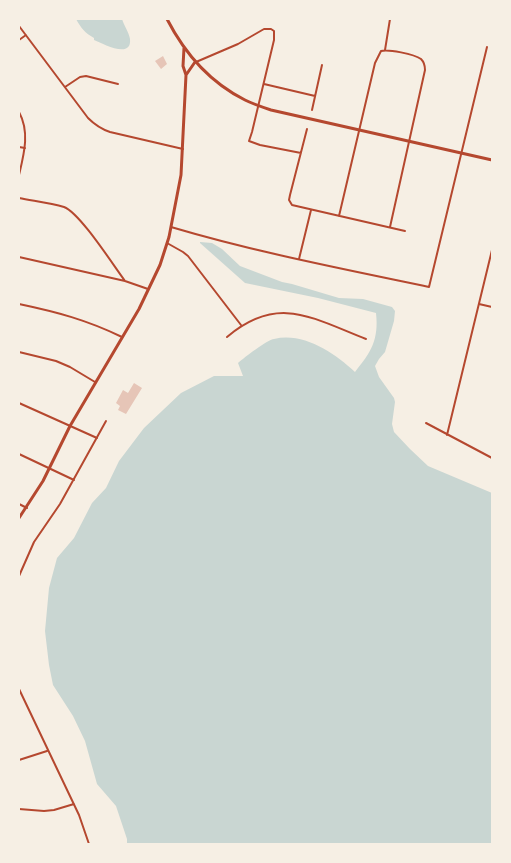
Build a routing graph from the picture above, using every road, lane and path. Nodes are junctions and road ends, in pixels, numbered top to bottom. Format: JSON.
{"nodes":[{"id":1,"x":166,"y":19,"type":"edge"},
{"id":2,"x":390,"y":19,"type":"edge"},
{"id":3,"x":19,"y":26,"type":"edge"},
{"id":4,"x":26,"y":35,"type":"junction"},
{"id":5,"x":19,"y":40,"type":"edge"},
{"id":6,"x":487,"y":47,"type":"dead end"},
{"id":7,"x":184,"y":48,"type":"junction"},
{"id":8,"x":385,"y":50,"type":"junction"},
{"id":9,"x":195,"y":62,"type":"junction"},
{"id":10,"x":322,"y":64,"type":"dead end"},
{"id":11,"x":186,"y":75,"type":"junction"},
{"id":12,"x":118,"y":84,"type":"dead end"},
{"id":13,"x":264,"y":84,"type":"junction"},
{"id":14,"x":65,"y":88,"type":"junction"},
{"id":15,"x":315,"y":96,"type":"junction"},
{"id":16,"x":259,"y":106,"type":"junction"},
{"id":17,"x":312,"y":110,"type":"dead end"},
{"id":18,"x":19,"y":112,"type":"edge"},
{"id":19,"x":307,"y":129,"type":"dead end"},
{"id":20,"x":359,"y":130,"type":"junction"},
{"id":21,"x":409,"y":141,"type":"junction"},
{"id":22,"x":19,"y":147,"type":"edge"},
{"id":23,"x":24,"y":148,"type":"junction"},
{"id":24,"x":183,"y":149,"type":"junction"},
{"id":25,"x":301,"y":153,"type":"junction"},
{"id":26,"x":461,"y":153,"type":"junction"},
{"id":27,"x":492,"y":160,"type":"edge"},
{"id":28,"x":19,"y":175,"type":"edge"},
{"id":29,"x":19,"y":198,"type":"edge"},
{"id":30,"x":311,"y":210,"type":"junction"},
{"id":31,"x":339,"y":216,"type":"junction"},
{"id":32,"x":171,"y":227,"type":"junction"},
{"id":33,"x":390,"y":227,"type":"junction"},
{"id":34,"x":405,"y":231,"type":"dead end"},
{"id":35,"x":167,"y":243,"type":"junction"},
{"id":36,"x":492,"y":250,"type":"edge"},
{"id":37,"x":19,"y":257,"type":"edge"},
{"id":38,"x":299,"y":259,"type":"junction"},
{"id":39,"x":124,"y":281,"type":"junction"},
{"id":40,"x":149,"y":290,"type":"junction"},
{"id":41,"x":19,"y":304,"type":"edge"},
{"id":42,"x":479,"y":304,"type":"junction"},
{"id":43,"x":492,"y":307,"type":"edge"},
{"id":44,"x":241,"y":325,"type":"junction"},
{"id":45,"x":122,"y":336,"type":"junction"},
{"id":46,"x":226,"y":337,"type":"dead end"},
{"id":47,"x":366,"y":339,"type":"dead end"},
{"id":48,"x":19,"y":352,"type":"edge"},
{"id":49,"x":95,"y":382,"type":"junction"},
{"id":50,"x":19,"y":404,"type":"edge"},
{"id":51,"x":106,"y":421,"type":"dead end"},
{"id":52,"x":426,"y":423,"type":"dead end"},
{"id":53,"x":70,"y":426,"type":"junction"},
{"id":54,"x":448,"y":435,"type":"junction"},
{"id":55,"x":97,"y":438,"type":"junction"},
{"id":56,"x":19,"y":454,"type":"edge"},
{"id":57,"x":492,"y":458,"type":"edge"},
{"id":58,"x":49,"y":468,"type":"junction"},
{"id":59,"x":74,"y":480,"type":"junction"},
{"id":60,"x":19,"y":504,"type":"edge"},
{"id":61,"x":27,"y":508,"type":"junction"},
{"id":62,"x":19,"y":518,"type":"edge"},
{"id":63,"x":19,"y":576,"type":"edge"},
{"id":64,"x":19,"y":689,"type":"edge"},
{"id":65,"x":22,"y":696,"type":"junction"},
{"id":66,"x":19,"y":697,"type":"edge"},
{"id":67,"x":47,"y":751,"type":"junction"},
{"id":68,"x":19,"y":760,"type":"edge"},
{"id":69,"x":74,"y":804,"type":"junction"},
{"id":70,"x":19,"y":809,"type":"edge"},
{"id":71,"x":89,"y":844,"type":"edge"}],
"edges":[{"from":1,"to":7,"type":"main road"},
{"from":2,"to":8,"type":"street"},
{"from":3,"to":4,"type":"street"},
{"from":4,"to":5,"type":"street"},
{"from":4,"to":14,"type":"street"},
{"from":6,"to":26,"type":"street"},
{"from":7,"to":9,"type":"main road"},
{"from":7,"to":11,"type":"main road"},
{"from":8,"to":20,"type":"street"},
{"from":8,"to":21,"type":"street"},
{"from":9,"to":11,"type":"main road"},
{"from":9,"to":13,"type":"street"},
{"from":9,"to":16,"type":"main road"},
{"from":10,"to":15,"type":"street"},
{"from":11,"to":24,"type":"main road"},
{"from":12,"to":14,"type":"street"},
{"from":13,"to":15,"type":"street"},
{"from":13,"to":16,"type":"street"},
{"from":14,"to":24,"type":"street"},
{"from":15,"to":17,"type":"street"},
{"from":16,"to":20,"type":"main road"},
{"from":16,"to":25,"type":"street"},
{"from":18,"to":23,"type":"street"},
{"from":19,"to":25,"type":"street"},
{"from":20,"to":21,"type":"main road"},
{"from":20,"to":31,"type":"street"},
{"from":21,"to":26,"type":"main road"},
{"from":21,"to":33,"type":"street"},
{"from":22,"to":23,"type":"street"},
{"from":23,"to":28,"type":"street"},
{"from":24,"to":32,"type":"main road"},
{"from":25,"to":30,"type":"street"},
{"from":26,"to":27,"type":"main road"},
{"from":26,"to":38,"type":"street"},
{"from":29,"to":39,"type":"street"},
{"from":30,"to":31,"type":"street"},
{"from":30,"to":38,"type":"street"},
{"from":31,"to":33,"type":"street"},
{"from":32,"to":35,"type":"main road"},
{"from":32,"to":38,"type":"street"},
{"from":33,"to":34,"type":"street"},
{"from":35,"to":40,"type":"main road"},
{"from":35,"to":44,"type":"street"},
{"from":36,"to":42,"type":"street"},
{"from":37,"to":39,"type":"street"},
{"from":39,"to":40,"type":"street"},
{"from":40,"to":45,"type":"main road"},
{"from":41,"to":45,"type":"street"},
{"from":42,"to":43,"type":"street"},
{"from":42,"to":54,"type":"street"},
{"from":44,"to":46,"type":"street"},
{"from":44,"to":47,"type":"street"},
{"from":45,"to":49,"type":"main road"},
{"from":48,"to":49,"type":"street"},
{"from":49,"to":53,"type":"main road"},
{"from":50,"to":53,"type":"street"},
{"from":51,"to":55,"type":"street"},
{"from":52,"to":54,"type":"street"},
{"from":53,"to":55,"type":"street"},
{"from":53,"to":58,"type":"main road"},
{"from":54,"to":57,"type":"street"},
{"from":55,"to":59,"type":"street"},
{"from":56,"to":58,"type":"street"},
{"from":58,"to":59,"type":"street"},
{"from":58,"to":61,"type":"main road"},
{"from":59,"to":63,"type":"street"},
{"from":60,"to":61,"type":"street"},
{"from":61,"to":62,"type":"main road"},
{"from":64,"to":65,"type":"street"},
{"from":65,"to":66,"type":"street"},
{"from":65,"to":67,"type":"street"},
{"from":67,"to":68,"type":"street"},
{"from":67,"to":69,"type":"street"},
{"from":69,"to":70,"type":"street"},
{"from":69,"to":71,"type":"street"}]}
